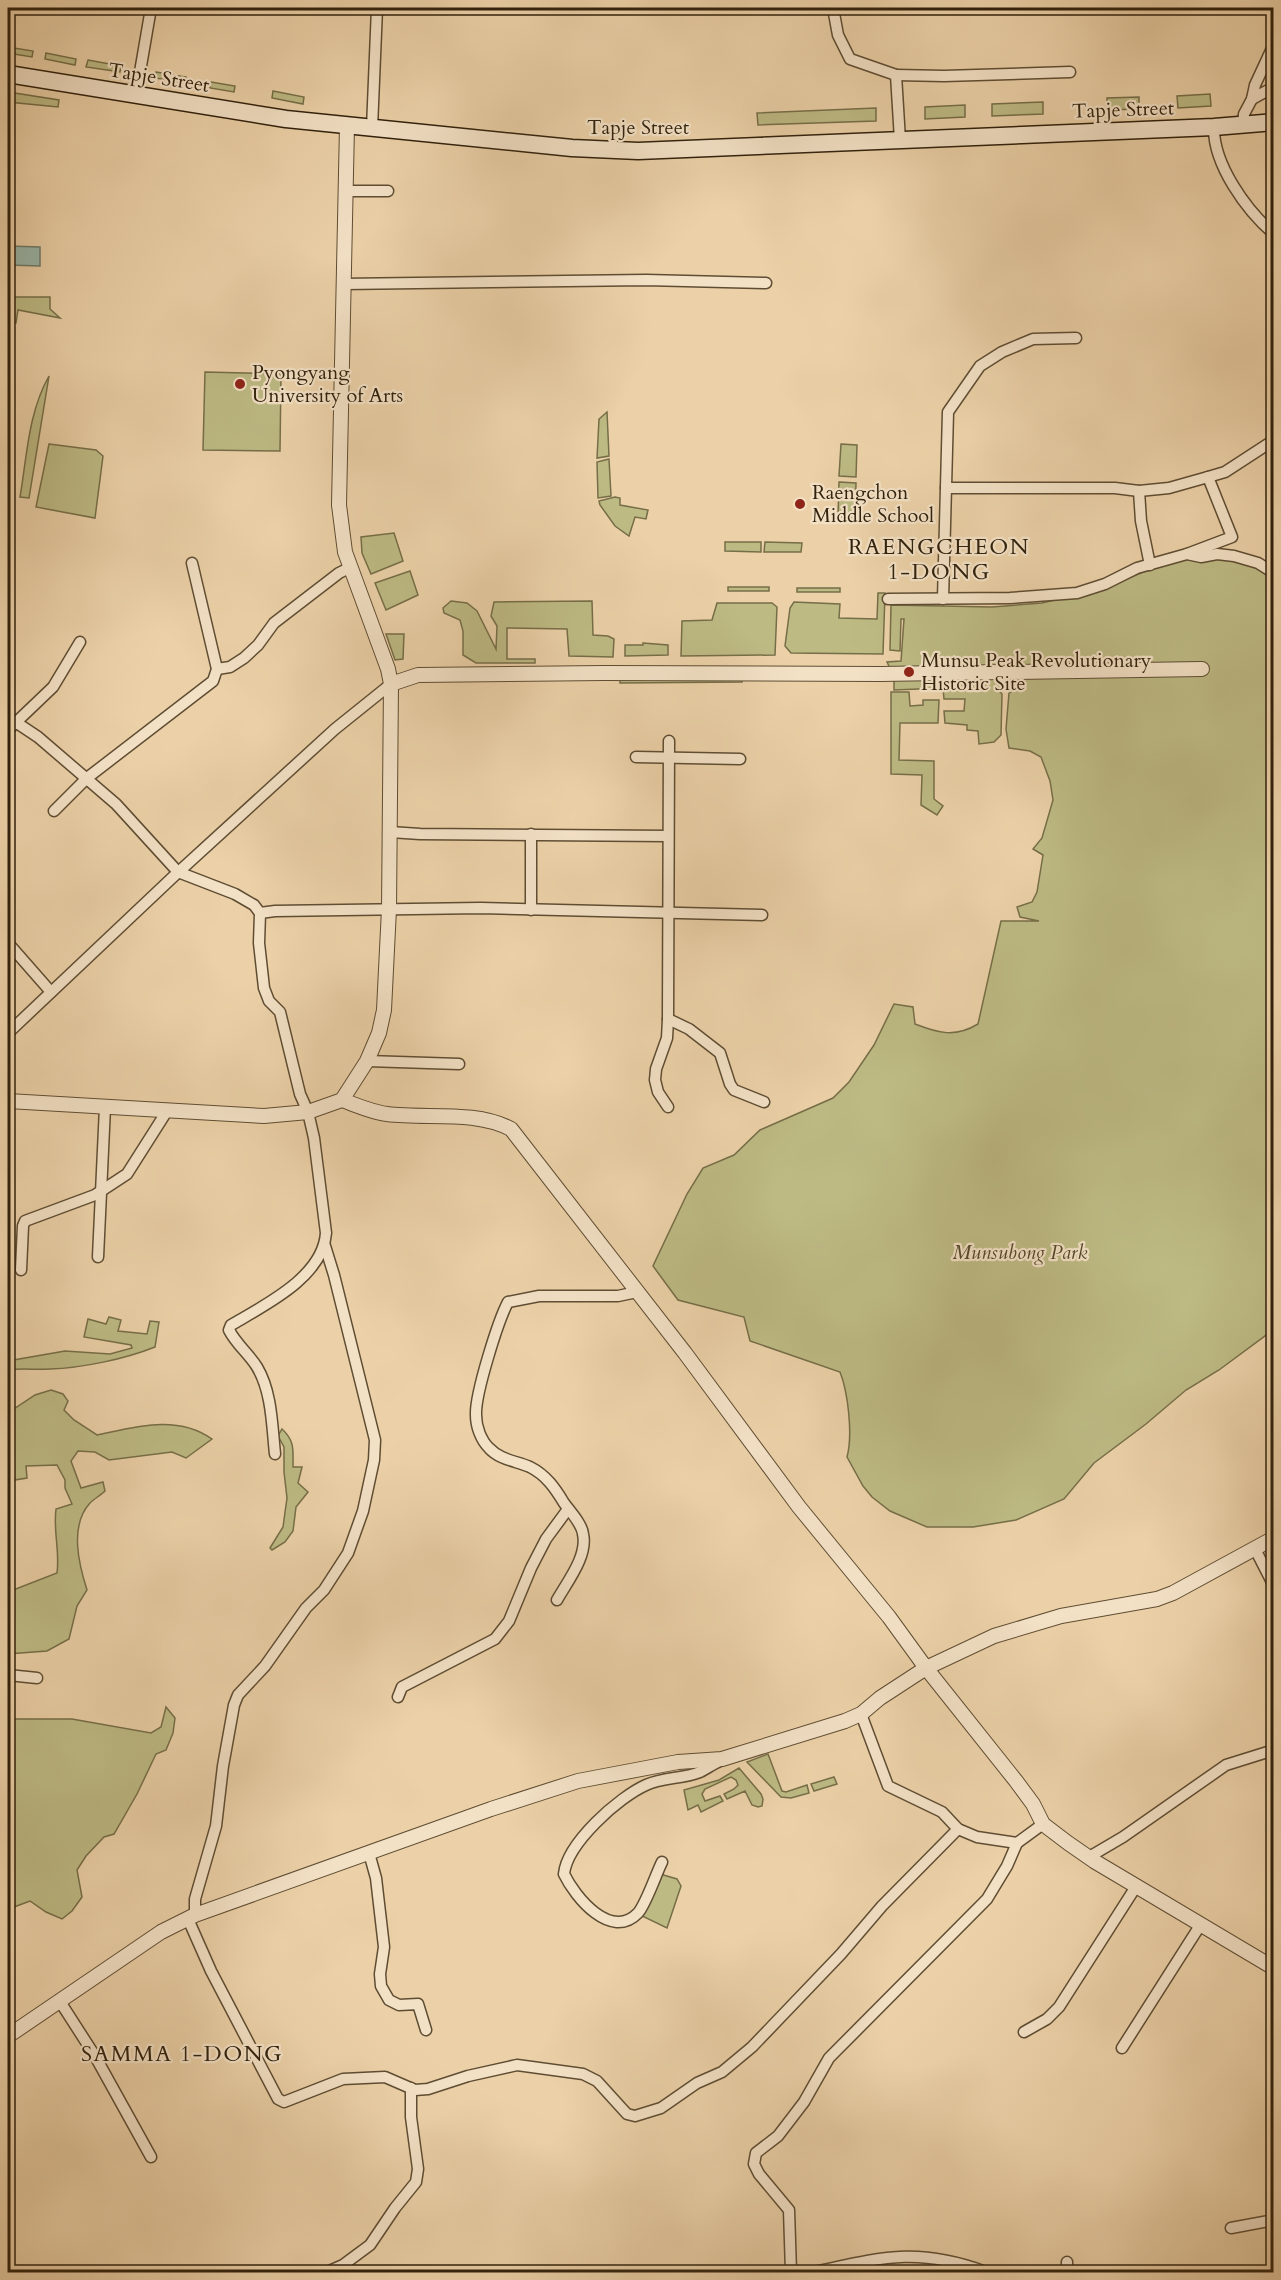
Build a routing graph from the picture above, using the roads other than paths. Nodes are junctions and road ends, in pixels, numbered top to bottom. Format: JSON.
{"nodes":[{"id":1,"x":151,"y":8,"type":"edge"},
{"id":2,"x":377,"y":8,"type":"edge"},
{"id":3,"x":833,"y":8,"type":"edge"},
{"id":4,"x":1274,"y":44,"type":"edge"},
{"id":5,"x":1070,"y":72,"type":"dead end"},
{"id":6,"x":8,"y":74,"type":"edge"},
{"id":7,"x":896,"y":75,"type":"junction"},
{"id":8,"x":1274,"y":87,"type":"edge"},
{"id":9,"x":136,"y":95,"type":"junction"},
{"id":10,"x":1252,"y":99,"type":"junction"},
{"id":11,"x":1274,"y":122,"type":"edge"},
{"id":12,"x":1243,"y":125,"type":"junction"},
{"id":13,"x":346,"y":126,"type":"junction"},
{"id":14,"x":1214,"y":127,"type":"junction"},
{"id":15,"x":372,"y":128,"type":"junction"},
{"id":16,"x":900,"y":140,"type":"junction"},
{"id":17,"x":345,"y":191,"type":"junction"},
{"id":18,"x":388,"y":191,"type":"dead end"},
{"id":19,"x":1274,"y":234,"type":"edge"},
{"id":20,"x":766,"y":283,"type":"dead end"},
{"id":21,"x":343,"y":284,"type":"junction"},
{"id":22,"x":1076,"y":338,"type":"dead end"},
{"id":23,"x":1268,"y":444,"type":"dead end"},
{"id":24,"x":1208,"y":477,"type":"junction"},
{"id":25,"x":946,"y":488,"type":"junction"},
{"id":26,"x":1138,"y":491,"type":"junction"},
{"id":27,"x":1187,"y":554,"type":"junction"},
{"id":28,"x":192,"y":563,"type":"dead end"},
{"id":29,"x":1150,"y":565,"type":"junction"},
{"id":30,"x":351,"y":567,"type":"junction"},
{"id":31,"x":1274,"y":573,"type":"edge"},
{"id":32,"x":888,"y":599,"type":"dead end"},
{"id":33,"x":943,"y":599,"type":"junction"},
{"id":34,"x":80,"y":642,"type":"dead end"},
{"id":35,"x":217,"y":669,"type":"junction"},
{"id":36,"x":1202,"y":669,"type":"dead end"},
{"id":37,"x":391,"y":684,"type":"junction"},
{"id":38,"x":12,"y":720,"type":"edge"},
{"id":39,"x":8,"y":730,"type":"edge"},
{"id":40,"x":669,"y":741,"type":"dead end"},
{"id":41,"x":636,"y":757,"type":"dead end"},
{"id":42,"x":669,"y":758,"type":"junction"},
{"id":43,"x":740,"y":759,"type":"dead end"},
{"id":44,"x":87,"y":778,"type":"junction"},
{"id":45,"x":54,"y":811,"type":"dead end"},
{"id":46,"x":390,"y":832,"type":"junction"},
{"id":47,"x":531,"y":834,"type":"junction"},
{"id":48,"x":668,"y":836,"type":"junction"},
{"id":49,"x":178,"y":872,"type":"junction"},
{"id":50,"x":389,"y":909,"type":"junction"},
{"id":51,"x":531,"y":910,"type":"junction"},
{"id":52,"x":260,"y":913,"type":"junction"},
{"id":53,"x":668,"y":913,"type":"junction"},
{"id":54,"x":762,"y":915,"type":"dead end"},
{"id":55,"x":8,"y":943,"type":"edge"},
{"id":56,"x":51,"y":992,"type":"junction"},
{"id":57,"x":668,"y":1019,"type":"junction"},
{"id":58,"x":8,"y":1033,"type":"edge"},
{"id":59,"x":367,"y":1061,"type":"junction"},
{"id":60,"x":459,"y":1064,"type":"dead end"},
{"id":61,"x":342,"y":1100,"type":"junction"},
{"id":62,"x":8,"y":1101,"type":"edge"},
{"id":63,"x":764,"y":1102,"type":"dead end"},
{"id":64,"x":105,"y":1107,"type":"junction"},
{"id":65,"x":668,"y":1107,"type":"dead end"},
{"id":66,"x":167,"y":1111,"type":"junction"},
{"id":67,"x":308,"y":1112,"type":"junction"},
{"id":68,"x":101,"y":1191,"type":"junction"},
{"id":69,"x":325,"y":1246,"type":"junction"},
{"id":70,"x":98,"y":1257,"type":"dead end"},
{"id":71,"x":21,"y":1270,"type":"dead end"},
{"id":72,"x":638,"y":1292,"type":"junction"},
{"id":73,"x":275,"y":1454,"type":"dead end"},
{"id":74,"x":568,"y":1509,"type":"junction"},
{"id":75,"x":1274,"y":1538,"type":"edge"},
{"id":76,"x":1255,"y":1549,"type":"junction"},
{"id":77,"x":1274,"y":1586,"type":"edge"},
{"id":78,"x":557,"y":1600,"type":"dead end"},
{"id":79,"x":926,"y":1668,"type":"junction"},
{"id":80,"x":8,"y":1675,"type":"edge"},
{"id":81,"x":37,"y":1678,"type":"dead end"},
{"id":82,"x":398,"y":1697,"type":"dead end"},
{"id":83,"x":861,"y":1714,"type":"junction"},
{"id":84,"x":1274,"y":1750,"type":"edge"},
{"id":85,"x":722,"y":1759,"type":"junction"},
{"id":86,"x":1043,"y":1824,"type":"junction"},
{"id":87,"x":958,"y":1829,"type":"junction"},
{"id":88,"x":1017,"y":1843,"type":"junction"},
{"id":89,"x":369,"y":1853,"type":"junction"},
{"id":90,"x":1089,"y":1857,"type":"junction"},
{"id":91,"x":662,"y":1862,"type":"dead end"},
{"id":92,"x":1137,"y":1885,"type":"junction"},
{"id":93,"x":191,"y":1917,"type":"junction"},
{"id":94,"x":1201,"y":1924,"type":"junction"},
{"id":95,"x":1274,"y":1968,"type":"edge"},
{"id":96,"x":59,"y":2000,"type":"junction"},
{"id":97,"x":426,"y":2030,"type":"dead end"},
{"id":98,"x":1024,"y":2032,"type":"dead end"},
{"id":99,"x":8,"y":2036,"type":"edge"},
{"id":100,"x":1122,"y":2048,"type":"dead end"},
{"id":101,"x":411,"y":2088,"type":"junction"},
{"id":102,"x":151,"y":2157,"type":"dead end"},
{"id":103,"x":1274,"y":2220,"type":"edge"},
{"id":104,"x":1231,"y":2228,"type":"dead end"},
{"id":105,"x":327,"y":2272,"type":"edge"},
{"id":106,"x":790,"y":2272,"type":"edge"},
{"id":107,"x":815,"y":2272,"type":"edge"},
{"id":108,"x":986,"y":2272,"type":"edge"}],
"edges":[{"from":1,"to":9,"type":"street"},
{"from":2,"to":15,"type":"street"},
{"from":3,"to":7,"type":"street"},
{"from":4,"to":10,"type":"street"},
{"from":5,"to":7,"type":"street"},
{"from":6,"to":9,"type":"main road","name":"Tapje Street"},
{"from":7,"to":16,"type":"street"},
{"from":8,"to":10,"type":"street"},
{"from":9,"to":13,"type":"main road","name":"Tapje Street"},
{"from":10,"to":12,"type":"street"},
{"from":11,"to":12,"type":"main road","name":"Tapje Street"},
{"from":12,"to":14,"type":"main road","name":"Tapje Street"},
{"from":13,"to":15,"type":"main road","name":"Tapje Street"},
{"from":13,"to":17,"type":"street"},
{"from":14,"to":16,"type":"main road","name":"Tapje Street"},
{"from":14,"to":19,"type":"street"},
{"from":15,"to":16,"type":"main road","name":"Tapje Street"},
{"from":17,"to":18,"type":"street"},
{"from":17,"to":21,"type":"street"},
{"from":20,"to":21,"type":"street"},
{"from":21,"to":30,"type":"street"},
{"from":22,"to":25,"type":"street"},
{"from":23,"to":24,"type":"street"},
{"from":24,"to":26,"type":"street"},
{"from":24,"to":27,"type":"street"},
{"from":25,"to":26,"type":"street"},
{"from":25,"to":33,"type":"street"},
{"from":26,"to":29,"type":"street"},
{"from":27,"to":29,"type":"street"},
{"from":27,"to":31,"type":"street"},
{"from":28,"to":35,"type":"street"},
{"from":29,"to":33,"type":"street"},
{"from":30,"to":35,"type":"street"},
{"from":30,"to":37,"type":"street"},
{"from":32,"to":33,"type":"street"},
{"from":34,"to":38,"type":"street"},
{"from":35,"to":44,"type":"street"},
{"from":36,"to":37,"type":"street"},
{"from":37,"to":46,"type":"street"},
{"from":37,"to":49,"type":"street"},
{"from":38,"to":39,"type":"street"},
{"from":38,"to":44,"type":"street"},
{"from":40,"to":42,"type":"street"},
{"from":41,"to":42,"type":"street"},
{"from":42,"to":43,"type":"street"},
{"from":42,"to":48,"type":"street"},
{"from":44,"to":45,"type":"street"},
{"from":44,"to":49,"type":"street"},
{"from":46,"to":47,"type":"street"},
{"from":46,"to":50,"type":"street"},
{"from":47,"to":48,"type":"street"},
{"from":47,"to":51,"type":"street"},
{"from":48,"to":53,"type":"street"},
{"from":49,"to":52,"type":"street"},
{"from":49,"to":56,"type":"street"},
{"from":50,"to":51,"type":"street"},
{"from":50,"to":52,"type":"street"},
{"from":50,"to":59,"type":"street"},
{"from":51,"to":53,"type":"street"},
{"from":52,"to":67,"type":"street"},
{"from":53,"to":54,"type":"street"},
{"from":53,"to":57,"type":"street"},
{"from":55,"to":56,"type":"street"},
{"from":56,"to":58,"type":"street"},
{"from":57,"to":63,"type":"street"},
{"from":57,"to":65,"type":"street"},
{"from":59,"to":60,"type":"street"},
{"from":59,"to":61,"type":"street"},
{"from":61,"to":67,"type":"street"},
{"from":61,"to":72,"type":"street"},
{"from":62,"to":64,"type":"street"},
{"from":64,"to":66,"type":"street"},
{"from":64,"to":68,"type":"street"},
{"from":66,"to":67,"type":"street"},
{"from":66,"to":68,"type":"street"},
{"from":67,"to":69,"type":"street"},
{"from":68,"to":70,"type":"street"},
{"from":68,"to":71,"type":"street"},
{"from":69,"to":73,"type":"street"},
{"from":69,"to":93,"type":"street"},
{"from":72,"to":74,"type":"street"},
{"from":72,"to":79,"type":"street"},
{"from":74,"to":78,"type":"street"},
{"from":74,"to":82,"type":"street"},
{"from":75,"to":76,"type":"street"},
{"from":76,"to":77,"type":"street"},
{"from":76,"to":79,"type":"street"},
{"from":79,"to":83,"type":"street"},
{"from":79,"to":86,"type":"street"},
{"from":80,"to":81,"type":"street"},
{"from":83,"to":85,"type":"street"},
{"from":83,"to":87,"type":"street"},
{"from":84,"to":90,"type":"street"},
{"from":85,"to":89,"type":"street"},
{"from":85,"to":91,"type":"street"},
{"from":86,"to":88,"type":"street"},
{"from":86,"to":90,"type":"street"},
{"from":87,"to":88,"type":"street"},
{"from":87,"to":101,"type":"street"},
{"from":88,"to":106,"type":"street"},
{"from":89,"to":93,"type":"street"},
{"from":89,"to":97,"type":"street"},
{"from":90,"to":92,"type":"street"},
{"from":92,"to":94,"type":"street"},
{"from":92,"to":98,"type":"street"},
{"from":93,"to":96,"type":"street"},
{"from":93,"to":101,"type":"street"},
{"from":94,"to":95,"type":"street"},
{"from":94,"to":100,"type":"street"},
{"from":96,"to":99,"type":"street"},
{"from":96,"to":102,"type":"street"},
{"from":101,"to":105,"type":"street"},
{"from":103,"to":104,"type":"street"},
{"from":107,"to":108,"type":"street"}]}
